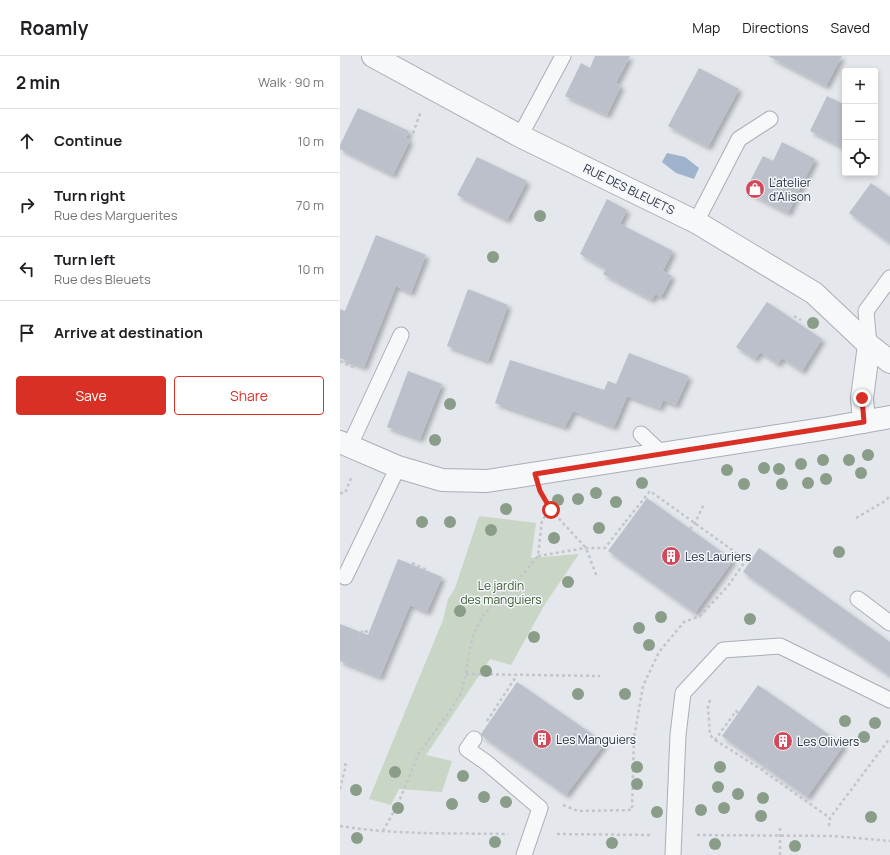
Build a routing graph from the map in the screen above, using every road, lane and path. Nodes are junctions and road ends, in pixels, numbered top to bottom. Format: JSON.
{"nodes":[{"id":1,"x":373,"y":56,"type":"edge"},
{"id":2,"x":563,"y":56,"type":"edge"},
{"id":3,"x":422,"y":108,"type":"dead end"},
{"id":4,"x":770,"y":119,"type":"dead end"},
{"id":5,"x":384,"y":128,"type":"dead end"},
{"id":6,"x":520,"y":136,"type":"junction"},
{"id":7,"x":696,"y":222,"type":"junction"},
{"id":8,"x":668,"y":255,"type":"dead end"},
{"id":9,"x":660,"y":270,"type":"dead end"},
{"id":10,"x":890,"y":278,"type":"edge"},
{"id":11,"x":401,"y":335,"type":"dead end"},
{"id":12,"x":869,"y":345,"type":"junction"},
{"id":13,"x":340,"y":361,"type":"edge"},
{"id":14,"x":890,"y":362,"type":"edge"},
{"id":15,"x":355,"y":368,"type":"dead end"},
{"id":16,"x":890,"y":417,"type":"edge"},
{"id":17,"x":864,"y":422,"type":"junction"},
{"id":18,"x":641,"y":434,"type":"dead end"},
{"id":19,"x":345,"y":443,"type":"edge"},
{"id":20,"x":662,"y":454,"type":"junction"},
{"id":21,"x":398,"y":467,"type":"junction"},
{"id":22,"x":353,"y":473,"type":"dead end"},
{"id":23,"x":535,"y":474,"type":"junction"},
{"id":24,"x":340,"y":494,"type":"edge"},
{"id":25,"x":890,"y":496,"type":"edge"},
{"id":26,"x":704,"y":504,"type":"dead end"},
{"id":27,"x":551,"y":510,"type":"junction"},
{"id":28,"x":856,"y":518,"type":"dead end"},
{"id":29,"x":626,"y":520,"type":"junction"},
{"id":30,"x":629,"y":522,"type":"dead end"},
{"id":31,"x":695,"y":523,"type":"junction"},
{"id":32,"x":690,"y":529,"type":"dead end"},
{"id":33,"x":586,"y":548,"type":"junction"},
{"id":34,"x":538,"y":556,"type":"junction"},
{"id":35,"x":412,"y":563,"type":"dead end"},
{"id":36,"x":345,"y":577,"type":"dead end"},
{"id":37,"x":423,"y":577,"type":"dead end"},
{"id":38,"x":597,"y":577,"type":"dead end"},
{"id":39,"x":858,"y":599,"type":"dead end"},
{"id":40,"x":890,"y":623,"type":"edge"},
{"id":41,"x":377,"y":636,"type":"dead end"},
{"id":42,"x":359,"y":639,"type":"dead end"},
{"id":43,"x":466,"y":674,"type":"junction"},
{"id":44,"x":517,"y":675,"type":"junction"},
{"id":45,"x":600,"y":676,"type":"dead end"},
{"id":46,"x":711,"y":694,"type":"dead end"},
{"id":47,"x":890,"y":700,"type":"edge"},
{"id":48,"x":495,"y":710,"type":"dead end"},
{"id":49,"x":738,"y":713,"type":"dead end"},
{"id":50,"x":890,"y":738,"type":"edge"},
{"id":51,"x":474,"y":740,"type":"dead end"},
{"id":52,"x":715,"y":740,"type":"junction"},
{"id":53,"x":768,"y":763,"type":"dead end"},
{"id":54,"x":344,"y":764,"type":"dead end"},
{"id":55,"x":762,"y":770,"type":"junction"},
{"id":56,"x":340,"y":789,"type":"edge"},
{"id":57,"x":559,"y":803,"type":"dead end"},
{"id":58,"x":830,"y":818,"type":"junction"},
{"id":59,"x":340,"y":826,"type":"edge"},
{"id":60,"x":780,"y":826,"type":"dead end"},
{"id":61,"x":829,"y":826,"type":"dead end"},
{"id":62,"x":383,"y":831,"type":"junction"},
{"id":63,"x":531,"y":834,"type":"junction"},
{"id":64,"x":674,"y":835,"type":"junction"},
{"id":65,"x":779,"y":836,"type":"junction"},
{"id":66,"x":890,"y":841,"type":"edge"},
{"id":67,"x":524,"y":855,"type":"edge"},
{"id":68,"x":673,"y":855,"type":"edge"},
{"id":69,"x":780,"y":855,"type":"edge"}],
"edges":[{"from":1,"to":6,"type":"street","name":"RUE DES BLEUETS"},
{"from":2,"to":6,"type":"lane"},
{"from":3,"to":5,"type":"path"},
{"from":4,"to":7,"type":"lane"},
{"from":6,"to":7,"type":"street","name":"RUE DES BLEUETS"},
{"from":7,"to":12,"type":"street","name":"RUE DES BLEUETS"},
{"from":8,"to":9,"type":"path"},
{"from":10,"to":12,"type":"lane"},
{"from":11,"to":19,"type":"lane"},
{"from":12,"to":14,"type":"street","name":"RUE DES BLEUETS"},
{"from":12,"to":17,"type":"street"},
{"from":13,"to":15,"type":"path"},
{"from":16,"to":17,"type":"street"},
{"from":17,"to":20,"type":"street"},
{"from":18,"to":20,"type":"lane"},
{"from":19,"to":21,"type":"street"},
{"from":20,"to":23,"type":"street"},
{"from":21,"to":23,"type":"street"},
{"from":21,"to":36,"type":"lane"},
{"from":22,"to":24,"type":"path"},
{"from":23,"to":27,"type":"path"},
{"from":25,"to":28,"type":"path"},
{"from":26,"to":31,"type":"path"},
{"from":27,"to":33,"type":"path"},
{"from":27,"to":34,"type":"path"},
{"from":29,"to":30,"type":"path"},
{"from":29,"to":31,"type":"path"},
{"from":29,"to":33,"type":"path"},
{"from":31,"to":32,"type":"path"},
{"from":31,"to":57,"type":"path"},
{"from":33,"to":34,"type":"path"},
{"from":33,"to":38,"type":"path"},
{"from":34,"to":43,"type":"path"},
{"from":35,"to":37,"type":"path"},
{"from":39,"to":40,"type":"lane"},
{"from":41,"to":42,"type":"path"},
{"from":43,"to":44,"type":"path"},
{"from":43,"to":62,"type":"path"},
{"from":44,"to":45,"type":"path"},
{"from":44,"to":48,"type":"path"},
{"from":46,"to":52,"type":"path"},
{"from":47,"to":64,"type":"lane"},
{"from":49,"to":52,"type":"path"},
{"from":50,"to":58,"type":"path"},
{"from":51,"to":63,"type":"lane"},
{"from":52,"to":55,"type":"path"},
{"from":53,"to":55,"type":"path"},
{"from":54,"to":56,"type":"path"},
{"from":55,"to":58,"type":"path"},
{"from":58,"to":61,"type":"path"},
{"from":59,"to":62,"type":"path"},
{"from":60,"to":65,"type":"path"},
{"from":62,"to":63,"type":"path"},
{"from":63,"to":64,"type":"path"},
{"from":63,"to":67,"type":"lane"},
{"from":64,"to":65,"type":"path"},
{"from":64,"to":68,"type":"lane"},
{"from":65,"to":66,"type":"path"},
{"from":65,"to":69,"type":"path"}]}
